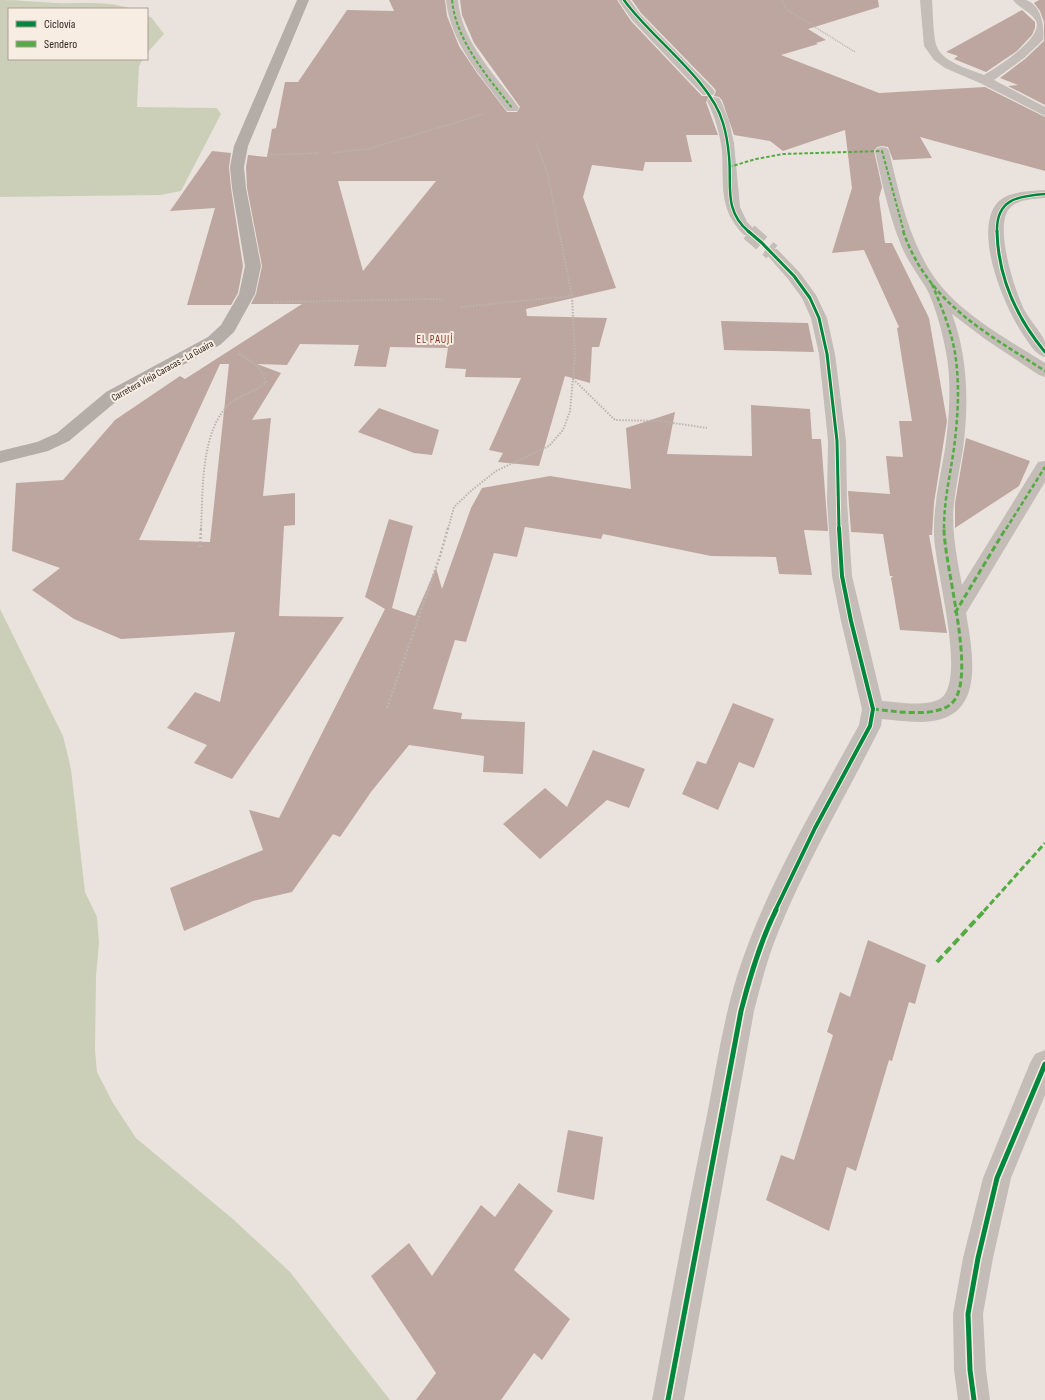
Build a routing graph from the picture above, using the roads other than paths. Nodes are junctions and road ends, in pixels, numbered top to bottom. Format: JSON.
{"nodes":[{"id":1,"x":302,"y":0,"type":"edge"},
{"id":2,"x":452,"y":0,"type":"edge"},
{"id":3,"x":624,"y":0,"type":"edge"},
{"id":4,"x":926,"y":0,"type":"edge"},
{"id":5,"x":1019,"y":0,"type":"edge"},
{"id":6,"x":985,"y":80,"type":"junction"},
{"id":7,"x":512,"y":108,"type":"road end"},
{"id":8,"x":1045,"y":112,"type":"edge"},
{"id":9,"x":882,"y":151,"type":"dead end"},
{"id":10,"x":1045,"y":194,"type":"edge"},
{"id":11,"x":749,"y":232,"type":"tunnel mouth"},
{"id":12,"x":772,"y":252,"type":"tunnel mouth"},
{"id":13,"x":932,"y":284,"type":"junction"},
{"id":14,"x":1045,"y":352,"type":"edge"},
{"id":15,"x":1045,"y":371,"type":"edge"},
{"id":16,"x":0,"y":457,"type":"edge"},
{"id":17,"x":1045,"y":467,"type":"edge"},
{"id":18,"x":955,"y":613,"type":"junction"},
{"id":19,"x":873,"y":709,"type":"junction"},
{"id":20,"x":1045,"y":1064,"type":"edge"},
{"id":21,"x":668,"y":1400,"type":"edge"},
{"id":22,"x":974,"y":1400,"type":"edge"}],
"edges":[{"from":1,"to":16,"type":"main road","name":"Carretera Vieja Caracas - La Guaira"},
{"from":2,"to":7,"type":"street"},
{"from":3,"to":11,"type":"street"},
{"from":4,"to":6,"type":"street"},
{"from":5,"to":6,"type":"street"},
{"from":6,"to":8,"type":"street"},
{"from":9,"to":13,"type":"street"},
{"from":10,"to":14,"type":"street"},
{"from":12,"to":19,"type":"street"},
{"from":13,"to":15,"type":"street"},
{"from":13,"to":18,"type":"street"},
{"from":17,"to":18,"type":"street"},
{"from":18,"to":19,"type":"street"},
{"from":19,"to":21,"type":"street"},
{"from":20,"to":22,"type":"street"}]}
